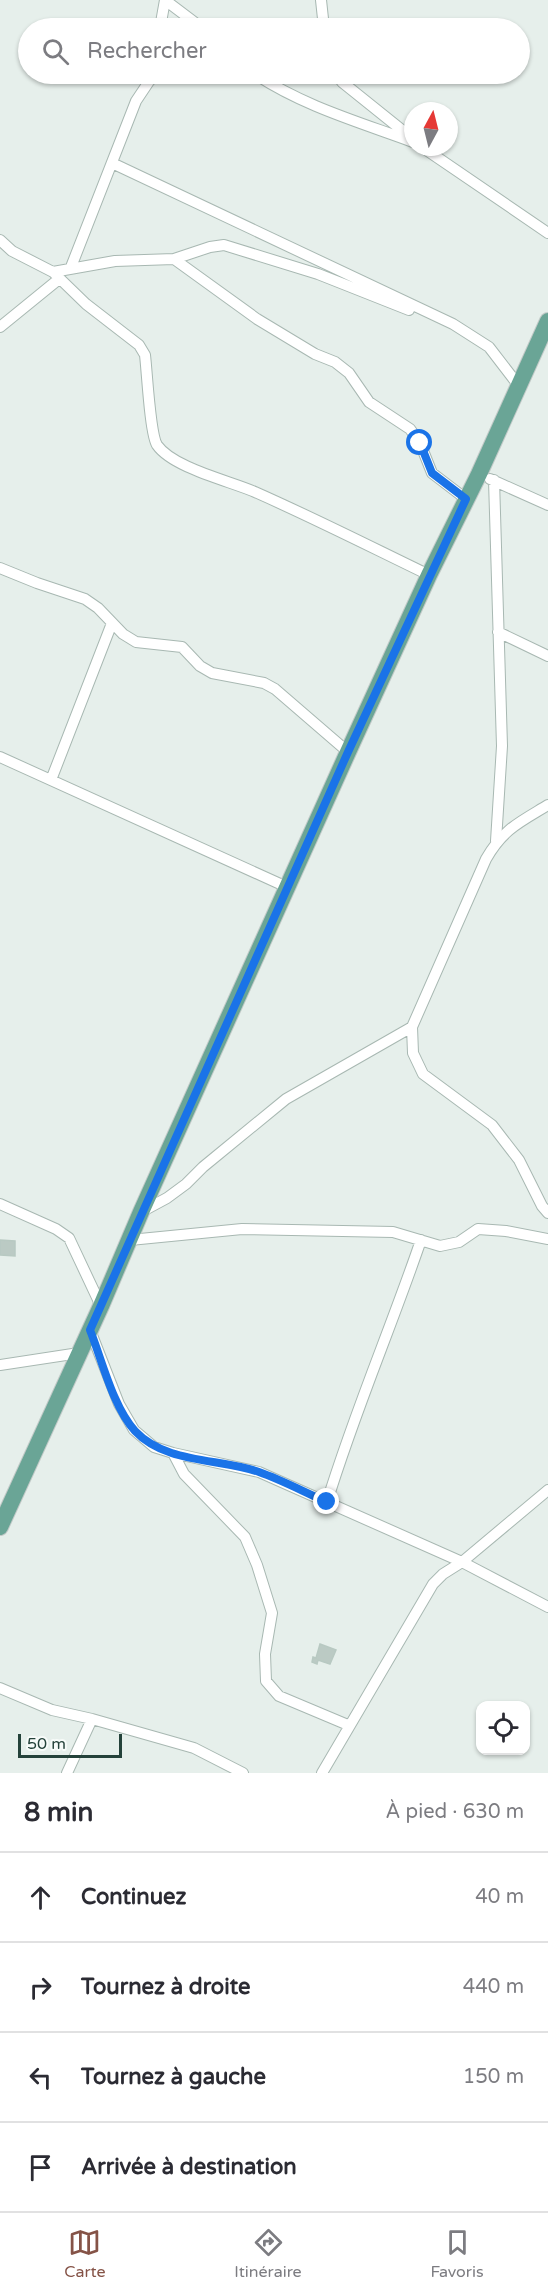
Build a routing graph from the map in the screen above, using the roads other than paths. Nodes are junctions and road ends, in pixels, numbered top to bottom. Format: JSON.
{"nodes":[{"id":1,"x":165,"y":0,"type":"edge"},
{"id":2,"x":321,"y":0,"type":"edge"},
{"id":3,"x":162,"y":18,"type":"edge"},
{"id":4,"x":189,"y":18,"type":"edge"},
{"id":5,"x":323,"y":18,"type":"edge"},
{"id":6,"x":146,"y":84,"type":"edge"},
{"id":7,"x":272,"y":84,"type":"edge"},
{"id":8,"x":344,"y":84,"type":"edge"},
{"id":9,"x":404,"y":134,"type":"edge"},
{"id":10,"x":404,"y":138,"type":"edge"},
{"id":11,"x":436,"y":156,"type":"edge"},
{"id":12,"x":112,"y":163,"type":"junction"},
{"id":13,"x":548,"y":233,"type":"edge"},
{"id":14,"x":0,"y":240,"type":"edge"},
{"id":15,"x":174,"y":259,"type":"junction"},
{"id":16,"x":71,"y":267,"type":"junction"},
{"id":17,"x":56,"y":275,"type":"junction"},
{"id":18,"x":441,"y":318,"type":"junction"},
{"id":19,"x":548,"y":321,"type":"edge"},
{"id":20,"x":0,"y":327,"type":"edge"},
{"id":21,"x":519,"y":386,"type":"junction"},
{"id":22,"x":486,"y":477,"type":"junction"},
{"id":23,"x":466,"y":499,"type":"junction"},
{"id":24,"x":548,"y":505,"type":"edge"},
{"id":25,"x":0,"y":568,"type":"edge"},
{"id":26,"x":429,"y":575,"type":"junction"},
{"id":27,"x":112,"y":623,"type":"junction"},
{"id":28,"x":498,"y":632,"type":"junction"},
{"id":29,"x":548,"y":656,"type":"edge"},
{"id":30,"x":348,"y":752,"type":"junction"},
{"id":31,"x":0,"y":757,"type":"edge"},
{"id":32,"x":51,"y":780,"type":"junction"},
{"id":33,"x":548,"y":805,"type":"edge"},
{"id":34,"x":496,"y":841,"type":"junction"},
{"id":35,"x":289,"y":888,"type":"junction"},
{"id":36,"x":412,"y":1028,"type":"junction"},
{"id":37,"x":0,"y":1204,"type":"edge"},
{"id":38,"x":141,"y":1212,"type":"junction"},
{"id":39,"x":548,"y":1213,"type":"edge"},
{"id":40,"x":548,"y":1239,"type":"edge"},
{"id":41,"x":130,"y":1240,"type":"junction"},
{"id":42,"x":421,"y":1240,"type":"junction"},
{"id":43,"x":101,"y":1305,"type":"junction"},
{"id":44,"x":90,"y":1330,"type":"junction"},
{"id":45,"x":79,"y":1353,"type":"junction"},
{"id":46,"x":0,"y":1365,"type":"edge"},
{"id":47,"x":173,"y":1453,"type":"junction"},
{"id":48,"x":548,"y":1490,"type":"edge"},
{"id":49,"x":327,"y":1502,"type":"junction"},
{"id":50,"x":0,"y":1527,"type":"edge"},
{"id":51,"x":462,"y":1562,"type":"junction"},
{"id":52,"x":548,"y":1607,"type":"edge"},
{"id":53,"x":0,"y":1688,"type":"edge"},
{"id":54,"x":92,"y":1719,"type":"junction"},
{"id":55,"x":348,"y":1725,"type":"junction"},
{"id":56,"x":68,"y":1773,"type":"edge"},
{"id":57,"x":243,"y":1773,"type":"edge"},
{"id":58,"x":322,"y":1773,"type":"edge"}],
"edges":[{"from":1,"to":3,"type":"street"},
{"from":1,"to":4,"type":"street"},
{"from":2,"to":5,"type":"street"},
{"from":6,"to":12,"type":"street"},
{"from":7,"to":10,"type":"street"},
{"from":8,"to":9,"type":"street"},
{"from":11,"to":13,"type":"street"},
{"from":12,"to":16,"type":"street"},
{"from":12,"to":18,"type":"street"},
{"from":14,"to":17,"type":"street"},
{"from":15,"to":16,"type":"street"},
{"from":15,"to":18,"type":"street"},
{"from":15,"to":23,"type":"street"},
{"from":16,"to":17,"type":"street"},
{"from":17,"to":20,"type":"street"},
{"from":17,"to":26,"type":"street"},
{"from":18,"to":21,"type":"street"},
{"from":19,"to":21,"type":"main road"},
{"from":21,"to":22,"type":"main road"},
{"from":22,"to":23,"type":"main road"},
{"from":22,"to":24,"type":"street"},
{"from":22,"to":28,"type":"street"},
{"from":23,"to":26,"type":"main road"},
{"from":25,"to":27,"type":"street"},
{"from":26,"to":30,"type":"main road"},
{"from":27,"to":30,"type":"street"},
{"from":27,"to":32,"type":"street"},
{"from":28,"to":29,"type":"street"},
{"from":28,"to":34,"type":"street"},
{"from":30,"to":35,"type":"main road"},
{"from":31,"to":32,"type":"street"},
{"from":32,"to":35,"type":"street"},
{"from":33,"to":34,"type":"street"},
{"from":34,"to":36,"type":"street"},
{"from":35,"to":38,"type":"main road"},
{"from":36,"to":38,"type":"street"},
{"from":36,"to":39,"type":"street"},
{"from":37,"to":43,"type":"street"},
{"from":38,"to":41,"type":"main road"},
{"from":40,"to":42,"type":"street"},
{"from":41,"to":42,"type":"street"},
{"from":41,"to":43,"type":"main road"},
{"from":42,"to":49,"type":"street"},
{"from":43,"to":44,"type":"main road"},
{"from":44,"to":45,"type":"main road"},
{"from":44,"to":47,"type":"street"},
{"from":45,"to":46,"type":"street"},
{"from":45,"to":50,"type":"main road"},
{"from":47,"to":49,"type":"street"},
{"from":47,"to":55,"type":"street"},
{"from":48,"to":51,"type":"street"},
{"from":49,"to":51,"type":"street"},
{"from":51,"to":52,"type":"street"},
{"from":51,"to":55,"type":"street"},
{"from":53,"to":54,"type":"street"},
{"from":54,"to":56,"type":"street"},
{"from":54,"to":57,"type":"street"},
{"from":55,"to":58,"type":"street"}]}
